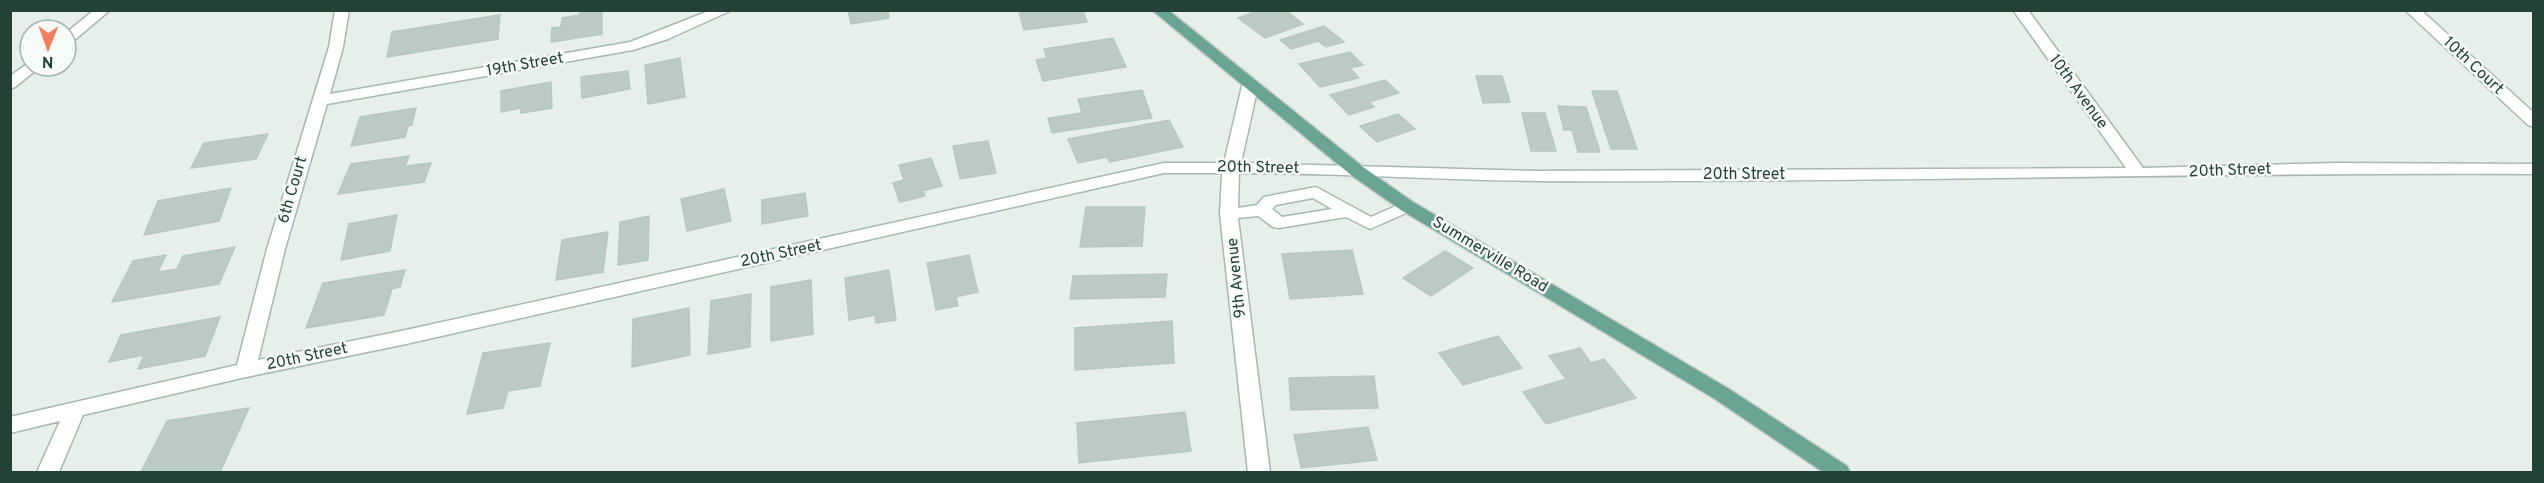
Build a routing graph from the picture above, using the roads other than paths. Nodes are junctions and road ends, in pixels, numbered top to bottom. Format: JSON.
{"nodes":[{"id":1,"x":103,"y":10,"type":"edge"},
{"id":2,"x":342,"y":10,"type":"edge"},
{"id":3,"x":725,"y":10,"type":"edge"},
{"id":4,"x":1159,"y":10,"type":"edge"},
{"id":5,"x":2020,"y":10,"type":"edge"},
{"id":6,"x":2412,"y":10,"type":"edge"},
{"id":7,"x":78,"y":30,"type":"edge"},
{"id":8,"x":1250,"y":86,"type":"junction"},
{"id":9,"x":318,"y":101,"type":"junction"},
{"id":10,"x":2534,"y":122,"type":"edge"},
{"id":11,"x":1231,"y":168,"type":"junction"},
{"id":12,"x":2534,"y":169,"type":"edge"},
{"id":13,"x":1357,"y":171,"type":"junction"},
{"id":14,"x":2138,"y":173,"type":"junction"},
{"id":15,"x":1407,"y":206,"type":"junction"},
{"id":16,"x":1262,"y":210,"type":"junction"},
{"id":17,"x":1346,"y":212,"type":"junction"},
{"id":18,"x":1229,"y":214,"type":"junction"},
{"id":19,"x":246,"y":370,"type":"junction"},
{"id":20,"x":75,"y":411,"type":"junction"},
{"id":21,"x":10,"y":425,"type":"edge"},
{"id":22,"x":48,"y":472,"type":"edge"},
{"id":23,"x":1259,"y":472,"type":"edge"},
{"id":24,"x":1839,"y":472,"type":"edge"}],
"edges":[{"from":1,"to":7,"type":"street"},
{"from":2,"to":9,"type":"street","name":"6th Court"},
{"from":3,"to":9,"type":"street","name":"19th Street"},
{"from":4,"to":8,"type":"main road","name":"Summerville Road"},
{"from":5,"to":14,"type":"street","name":"10th Avenue"},
{"from":6,"to":10,"type":"street","name":"10th Court"},
{"from":8,"to":11,"type":"street","name":"9th Avenue"},
{"from":8,"to":13,"type":"main road","name":"Summerville Road"},
{"from":9,"to":19,"type":"street","name":"6th Court"},
{"from":11,"to":13,"type":"street","name":"20th Street"},
{"from":11,"to":18,"type":"street","name":"9th Avenue"},
{"from":11,"to":19,"type":"street","name":"20th Street"},
{"from":12,"to":14,"type":"street","name":"20th Street"},
{"from":13,"to":14,"type":"street","name":"20th Street"},
{"from":13,"to":15,"type":"main road","name":"Summerville Road"},
{"from":15,"to":17,"type":"street"},
{"from":15,"to":24,"type":"main road","name":"Summerville Road"},
{"from":16,"to":17,"type":"street"},
{"from":16,"to":17,"type":"street"},
{"from":16,"to":18,"type":"street"},
{"from":18,"to":23,"type":"street","name":"9th Avenue"},
{"from":19,"to":20,"type":"street","name":"20th Street"},
{"from":20,"to":21,"type":"street","name":"20th Street"},
{"from":20,"to":22,"type":"street"}]}
